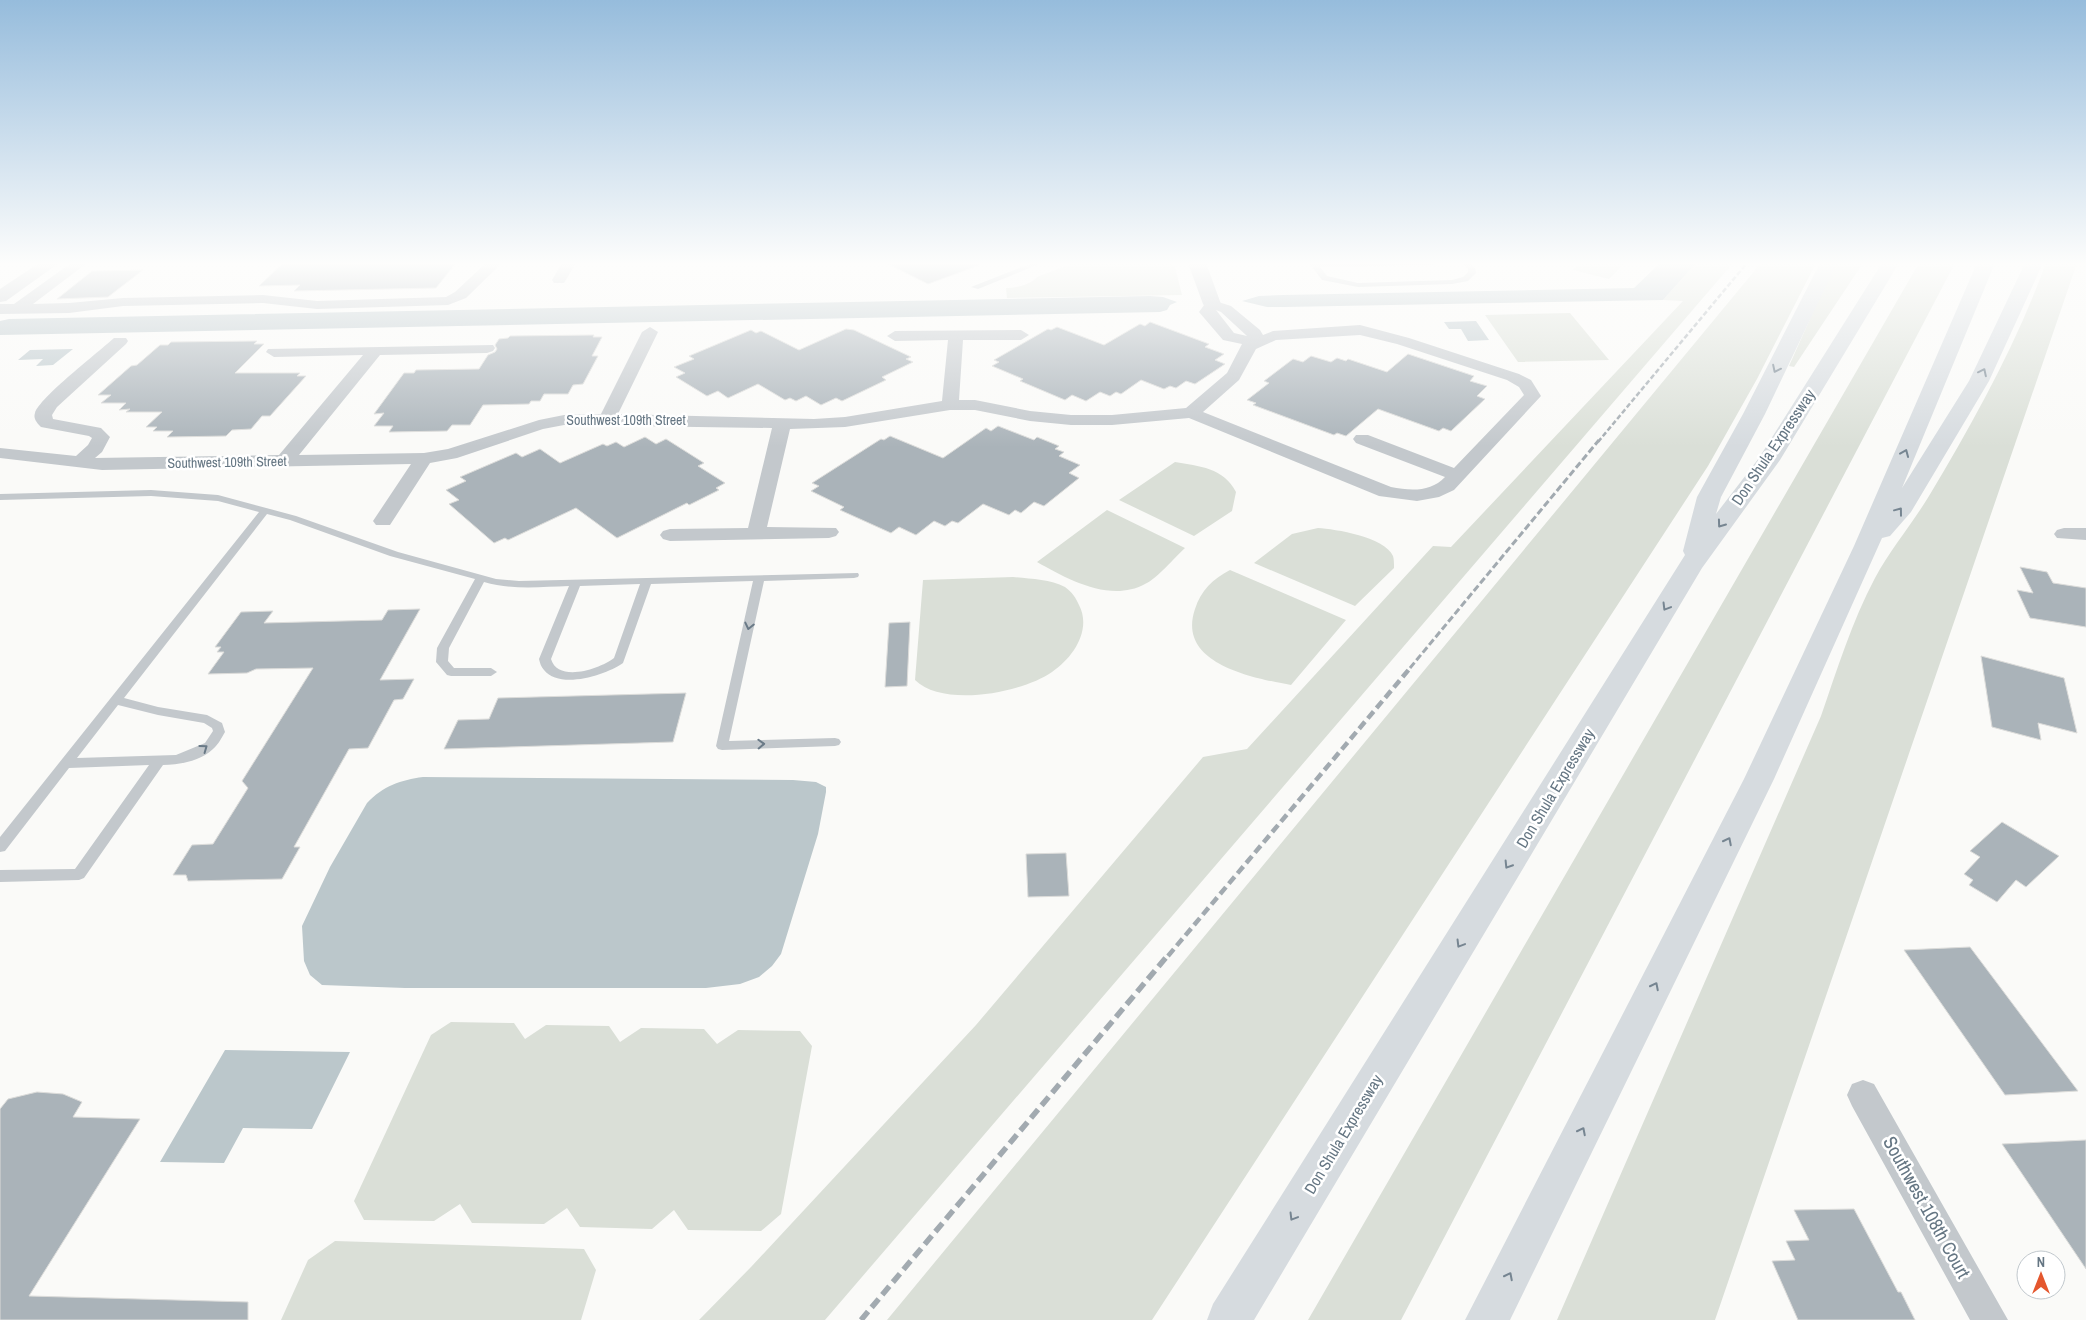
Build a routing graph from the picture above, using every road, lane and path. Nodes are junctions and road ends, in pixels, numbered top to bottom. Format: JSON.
{"nodes":[{"id":1,"x":1218,"y":325,"type":"edge"},
{"id":2,"x":1798,"y":325,"type":"edge"},
{"id":3,"x":1852,"y":325,"type":"edge"},
{"id":4,"x":1960,"y":325,"type":"edge"},
{"id":5,"x":2005,"y":325,"type":"edge"},
{"id":6,"x":650,"y":332,"type":"dead end"},
{"id":7,"x":956,"y":335,"type":"junction"},
{"id":8,"x":1021,"y":335,"type":"dead end"},
{"id":9,"x":895,"y":336,"type":"dead end"},
{"id":10,"x":120,"y":341,"type":"dead end"},
{"id":11,"x":1255,"y":342,"type":"junction"},
{"id":12,"x":488,"y":348,"type":"dead end"},
{"id":13,"x":376,"y":350,"type":"junction"},
{"id":14,"x":274,"y":352,"type":"dead end"},
{"id":15,"x":950,"y":405,"type":"junction"},
{"id":16,"x":1191,"y":413,"type":"junction"},
{"id":17,"x":608,"y":419,"type":"junction"},
{"id":18,"x":782,"y":424,"type":"junction"},
{"id":19,"x":1362,"y":439,"type":"dead end"},
{"id":20,"x":2,"y":452,"type":"edge"},
{"id":21,"x":424,"y":458,"type":"junction"},
{"id":22,"x":285,"y":460,"type":"junction"},
{"id":23,"x":79,"y":462,"type":"junction"},
{"id":24,"x":1457,"y":475,"type":"junction"},
{"id":25,"x":0,"y":497,"type":"edge"},
{"id":26,"x":265,"y":510,"type":"junction"},
{"id":27,"x":383,"y":521,"type":"dead end"},
{"id":28,"x":829,"y":532,"type":"dead end"},
{"id":29,"x":756,"y":534,"type":"junction"},
{"id":30,"x":2064,"y":534,"type":"dead end"},
{"id":31,"x":2086,"y":534,"type":"edge"},
{"id":32,"x":670,"y":535,"type":"dead end"},
{"id":33,"x":1866,"y":546,"type":"junction"},
{"id":34,"x":1691,"y":565,"type":"junction"},
{"id":35,"x":854,"y":575,"type":"dead end"},
{"id":36,"x":482,"y":577,"type":"junction"},
{"id":37,"x":759,"y":578,"type":"junction"},
{"id":38,"x":646,"y":582,"type":"junction"},
{"id":39,"x":575,"y":584,"type":"junction"},
{"id":40,"x":491,"y":672,"type":"dead end"},
{"id":41,"x":116,"y":700,"type":"junction"},
{"id":42,"x":835,"y":742,"type":"dead end"},
{"id":43,"x":159,"y":761,"type":"junction"},
{"id":44,"x":66,"y":763,"type":"junction"},
{"id":45,"x":0,"y":847,"type":"edge"},
{"id":46,"x":0,"y":876,"type":"edge"},
{"id":47,"x":1863,"y":1095,"type":"dead end"},
{"id":48,"x":1229,"y":1320,"type":"edge"},
{"id":49,"x":1487,"y":1320,"type":"edge"},
{"id":50,"x":1990,"y":1320,"type":"edge"}],
"edges":[{"from":1,"to":11,"type":"street"},
{"from":2,"to":34,"type":"highway","one_way":true},
{"from":3,"to":34,"type":"highway","name":"Don Shula Expressway","one_way":true},
{"from":33,"to":4,"type":"highway","one_way":true},
{"from":33,"to":5,"type":"highway","one_way":true},
{"from":6,"to":17,"type":"street"},
{"from":7,"to":8,"type":"street"},
{"from":7,"to":9,"type":"street"},
{"from":7,"to":15,"type":"street"},
{"from":10,"to":23,"type":"street"},
{"from":11,"to":16,"type":"street"},
{"from":11,"to":24,"type":"street"},
{"from":12,"to":13,"type":"street"},
{"from":13,"to":14,"type":"street"},
{"from":13,"to":22,"type":"street"},
{"from":15,"to":16,"type":"street","name":"Southwest 109th Street"},
{"from":15,"to":18,"type":"street","name":"Southwest 109th Street"},
{"from":16,"to":24,"type":"street"},
{"from":17,"to":18,"type":"street","name":"Southwest 109th Street"},
{"from":17,"to":21,"type":"street","name":"Southwest 109th Street"},
{"from":18,"to":29,"type":"street"},
{"from":19,"to":24,"type":"street"},
{"from":20,"to":23,"type":"street","name":"Southwest 109th Street"},
{"from":21,"to":22,"type":"street","name":"Southwest 109th Street"},
{"from":21,"to":27,"type":"street"},
{"from":22,"to":23,"type":"street","name":"Southwest 109th Street"},
{"from":25,"to":26,"type":"lane"},
{"from":26,"to":36,"type":"lane"},
{"from":26,"to":41,"type":"lane"},
{"from":28,"to":29,"type":"street"},
{"from":29,"to":32,"type":"street"},
{"from":30,"to":31,"type":"street"},
{"from":49,"to":33,"type":"highway","one_way":true},
{"from":34,"to":48,"type":"highway","name":"Don Shula Expressway","one_way":true},
{"from":35,"to":37,"type":"lane"},
{"from":36,"to":39,"type":"lane"},
{"from":36,"to":40,"type":"lane"},
{"from":37,"to":38,"type":"lane"},
{"from":37,"to":42,"type":"lane","one_way":true},
{"from":38,"to":39,"type":"lane"},
{"from":38,"to":39,"type":"lane"},
{"from":43,"to":41,"type":"lane","one_way":true},
{"from":41,"to":44,"type":"lane"},
{"from":43,"to":44,"type":"lane"},
{"from":43,"to":46,"type":"lane"},
{"from":44,"to":45,"type":"lane"},
{"from":47,"to":50,"type":"street","name":"Southwest 108th Court"}]}
